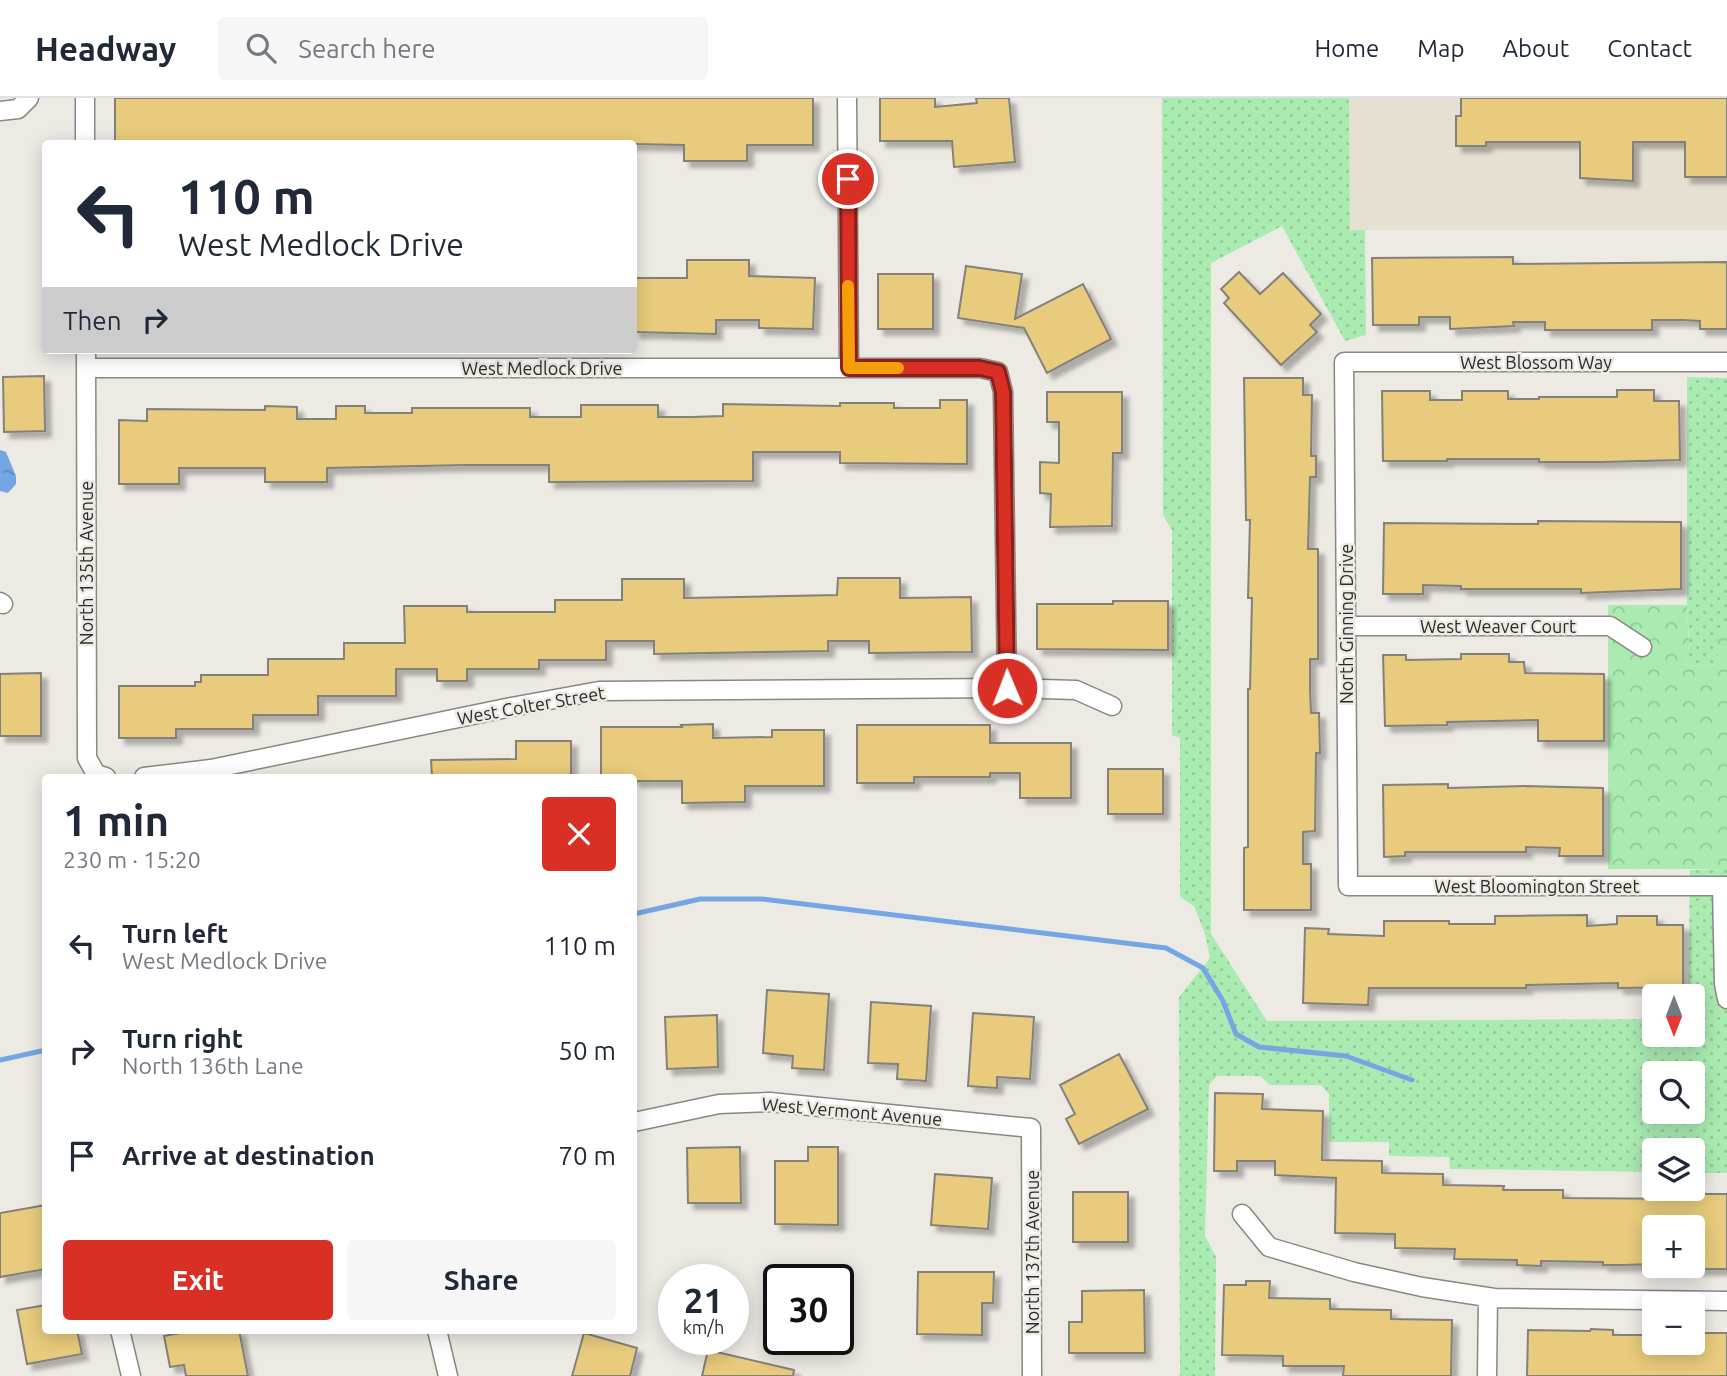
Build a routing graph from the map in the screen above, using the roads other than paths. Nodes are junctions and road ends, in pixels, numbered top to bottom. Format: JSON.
{"nodes":[{"id":1,"x":29,"y":98,"type":"edge"},
{"id":2,"x":85,"y":98,"type":"edge"},
{"id":3,"x":847,"y":98,"type":"edge"},
{"id":4,"x":0,"y":111,"type":"edge"},
{"id":5,"x":85,"y":140,"type":"edge"},
{"id":6,"x":86,"y":359,"type":"edge"},
{"id":7,"x":1344,"y":362,"type":"joint"},
{"id":8,"x":1727,"y":362,"type":"edge"},
{"id":9,"x":849,"y":368,"type":"junction"},
{"id":10,"x":1346,"y":626,"type":"junction"},
{"id":11,"x":1642,"y":647,"type":"dead end"},
{"id":12,"x":1007,"y":688,"type":"junction"},
{"id":13,"x":1112,"y":706,"type":"dead end"},
{"id":14,"x":100,"y":774,"type":"edge"},
{"id":15,"x":169,"y":774,"type":"edge"},
{"id":16,"x":1348,"y":886,"type":"joint"},
{"id":17,"x":1724,"y":886,"type":"edge"},
{"id":18,"x":1727,"y":999,"type":"edge"},
{"id":19,"x":637,"y":1121,"type":"edge"},
{"id":20,"x":1031,"y":1128,"type":"joint"},
{"id":21,"x":1242,"y":1214,"type":"dead end"},
{"id":22,"x":1488,"y":1297,"type":"junction"},
{"id":23,"x":1727,"y":1301,"type":"edge"},
{"id":24,"x":121,"y":1334,"type":"edge"},
{"id":25,"x":438,"y":1334,"type":"edge"},
{"id":26,"x":131,"y":1376,"type":"edge"},
{"id":27,"x":448,"y":1376,"type":"edge"},
{"id":28,"x":1032,"y":1376,"type":"edge"},
{"id":29,"x":1487,"y":1376,"type":"edge"}],
"edges":[{"from":1,"to":4,"type":"street"},
{"from":2,"to":5,"type":"street"},
{"from":3,"to":9,"type":"street"},
{"from":6,"to":9,"type":"street","name":"West Medlock Drive"},
{"from":6,"to":14,"type":"street","name":"North 135th Avenue"},
{"from":7,"to":8,"type":"street","name":"West Blossom Way"},
{"from":7,"to":10,"type":"street","name":"North Ginning Drive"},
{"from":9,"to":12,"type":"street","name":"West Medlock Drive"},
{"from":10,"to":11,"type":"street","name":"West Weaver Court"},
{"from":10,"to":16,"type":"street","name":"North Ginning Drive"},
{"from":12,"to":13,"type":"street","name":"West Colter Street"},
{"from":12,"to":15,"type":"street","name":"West Colter Street"},
{"from":16,"to":17,"type":"street","name":"West Bloomington Street"},
{"from":17,"to":18,"type":"street"},
{"from":19,"to":20,"type":"street","name":"West Vermont Avenue"},
{"from":20,"to":28,"type":"street","name":"North 137th Avenue"},
{"from":21,"to":22,"type":"street"},
{"from":22,"to":23,"type":"street"},
{"from":22,"to":29,"type":"street"},
{"from":24,"to":26,"type":"street"},
{"from":25,"to":27,"type":"street"}]}
